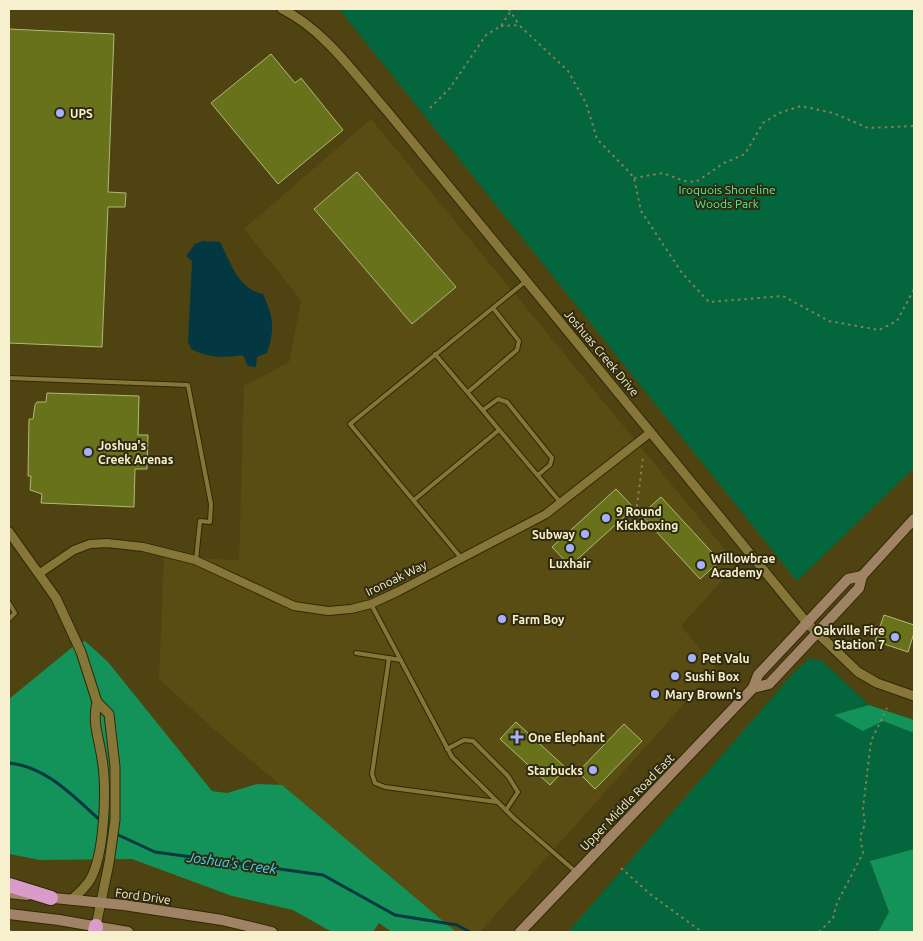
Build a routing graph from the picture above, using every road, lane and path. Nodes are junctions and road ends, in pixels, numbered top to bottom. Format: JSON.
{"nodes":[{"id":1,"x":282,"y":9,"type":"edge"},
{"id":2,"x":510,"y":9,"type":"edge"},
{"id":3,"x":519,"y":25,"type":"junction"},
{"id":4,"x":501,"y":26,"type":"junction"},
{"id":5,"x":430,"y":108,"type":"dead end"},
{"id":6,"x":914,"y":126,"type":"edge"},
{"id":7,"x":634,"y":178,"type":"junction"},
{"id":8,"x":526,"y":281,"type":"junction"},
{"id":9,"x":914,"y":289,"type":"edge"},
{"id":10,"x":492,"y":308,"type":"junction"},
{"id":11,"x":435,"y":354,"type":"junction"},
{"id":12,"x":9,"y":378,"type":"edge"},
{"id":13,"x":468,"y":392,"type":"junction"},
{"id":14,"x":483,"y":410,"type":"junction"},
{"id":15,"x":500,"y":430,"type":"junction"},
{"id":16,"x":651,"y":432,"type":"junction"},
{"id":17,"x":643,"y":457,"type":"dead end"},
{"id":18,"x":538,"y":475,"type":"junction"},
{"id":19,"x":414,"y":500,"type":"junction"},
{"id":20,"x":561,"y":503,"type":"junction"},
{"id":21,"x":636,"y":512,"type":"dead end"},
{"id":22,"x":914,"y":519,"type":"edge"},
{"id":23,"x":9,"y":532,"type":"edge"},
{"id":24,"x":462,"y":558,"type":"junction"},
{"id":25,"x":196,"y":560,"type":"junction"},
{"id":26,"x":40,"y":573,"type":"junction"},
{"id":27,"x":862,"y":576,"type":"junction"},
{"id":28,"x":9,"y":603,"type":"edge"},
{"id":29,"x":371,"y":604,"type":"junction"},
{"id":30,"x":9,"y":619,"type":"edge"},
{"id":31,"x":807,"y":623,"type":"junction"},
{"id":32,"x":817,"y":633,"type":"junction"},
{"id":33,"x":356,"y":653,"type":"dead end"},
{"id":34,"x":389,"y":658,"type":"junction"},
{"id":35,"x":401,"y":660,"type":"junction"},
{"id":36,"x":753,"y":688,"type":"junction"},
{"id":37,"x":914,"y":696,"type":"edge"},
{"id":38,"x":97,"y":702,"type":"junction"},
{"id":39,"x":887,"y":708,"type":"dead end"},
{"id":40,"x":447,"y":749,"type":"junction"},
{"id":41,"x":497,"y":802,"type":"junction"},
{"id":42,"x":506,"y":810,"type":"junction"},
{"id":43,"x":621,"y":868,"type":"dead end"},
{"id":44,"x":577,"y":873,"type":"junction"},
{"id":45,"x":9,"y":885,"type":"edge"},
{"id":46,"x":9,"y":893,"type":"edge"},
{"id":47,"x":51,"y":898,"type":"junction"},
{"id":48,"x":71,"y":900,"type":"junction"},
{"id":49,"x":101,"y":903,"type":"junction"},
{"id":50,"x":9,"y":914,"type":"edge"},
{"id":51,"x":96,"y":929,"type":"edge"},
{"id":52,"x":9,"y":931,"type":"edge"},
{"id":53,"x":19,"y":932,"type":"edge"},
{"id":54,"x":128,"y":932,"type":"edge"},
{"id":55,"x":272,"y":932,"type":"edge"},
{"id":56,"x":520,"y":932,"type":"edge"},
{"id":57,"x":702,"y":932,"type":"edge"},
{"id":58,"x":819,"y":932,"type":"edge"}],
"edges":[{"from":1,"to":8,"type":"street","name":"Joshuas Creek Drive"},
{"from":2,"to":3,"type":"path"},
{"from":2,"to":4,"type":"path"},
{"from":3,"to":4,"type":"path"},
{"from":3,"to":7,"type":"path"},
{"from":4,"to":5,"type":"path"},
{"from":6,"to":7,"type":"path"},
{"from":7,"to":9,"type":"path"},
{"from":8,"to":10,"type":"lane"},
{"from":8,"to":16,"type":"street","name":"Joshuas Creek Drive"},
{"from":10,"to":11,"type":"lane"},
{"from":10,"to":13,"type":"lane"},
{"from":11,"to":13,"type":"lane"},
{"from":11,"to":19,"type":"lane"},
{"from":12,"to":25,"type":"lane"},
{"from":13,"to":14,"type":"lane"},
{"from":14,"to":15,"type":"lane"},
{"from":14,"to":18,"type":"lane"},
{"from":15,"to":18,"type":"lane"},
{"from":15,"to":19,"type":"lane"},
{"from":16,"to":20,"type":"street","name":"Ironoak Way"},
{"from":16,"to":31,"type":"street","name":"Joshuas Creek Drive"},
{"from":17,"to":21,"type":"path"},
{"from":18,"to":20,"type":"lane"},
{"from":19,"to":24,"type":"lane"},
{"from":20,"to":24,"type":"street","name":"Ironoak Way"},
{"from":22,"to":27,"type":"main road","name":"Upper Middle Road East"},
{"from":23,"to":26,"type":"street"},
{"from":24,"to":29,"type":"street","name":"Ironoak Way"},
{"from":25,"to":26,"type":"street","name":"Ironoak Way"},
{"from":25,"to":29,"type":"street","name":"Ironoak Way"},
{"from":26,"to":38,"type":"street"},
{"from":27,"to":31,"type":"main road","name":"Upper Middle Road East"},
{"from":27,"to":32,"type":"main road","name":"Upper Middle Road East"},
{"from":28,"to":30,"type":"lane"},
{"from":29,"to":35,"type":"lane"},
{"from":31,"to":32,"type":"street","name":"Joshuas Creek Drive"},
{"from":31,"to":36,"type":"main road","name":"Upper Middle Road East"},
{"from":32,"to":36,"type":"main road","name":"Upper Middle Road East"},
{"from":32,"to":37,"type":"street","name":"Joshuas Creek Drive"},
{"from":33,"to":34,"type":"lane"},
{"from":34,"to":35,"type":"lane"},
{"from":34,"to":41,"type":"lane"},
{"from":35,"to":40,"type":"lane"},
{"from":36,"to":44,"type":"main road","name":"Upper Middle Road East"},
{"from":38,"to":48,"type":"street"},
{"from":38,"to":49,"type":"street"},
{"from":39,"to":58,"type":"path"},
{"from":40,"to":41,"type":"lane"},
{"from":40,"to":42,"type":"lane"},
{"from":41,"to":42,"type":"lane"},
{"from":42,"to":44,"type":"lane"},
{"from":43,"to":57,"type":"path"},
{"from":44,"to":56,"type":"main road","name":"Upper Middle Road East"},
{"from":45,"to":47,"type":"highway"},
{"from":46,"to":47,"type":"main road","name":"Ford Drive"},
{"from":47,"to":48,"type":"main road","name":"Ford Drive"},
{"from":48,"to":49,"type":"main road","name":"Ford Drive"},
{"from":49,"to":51,"type":"street"},
{"from":49,"to":55,"type":"main road","name":"Ford Drive"},
{"from":50,"to":51,"type":"main road"},
{"from":51,"to":54,"type":"main road"},
{"from":52,"to":53,"type":"path"}]}
